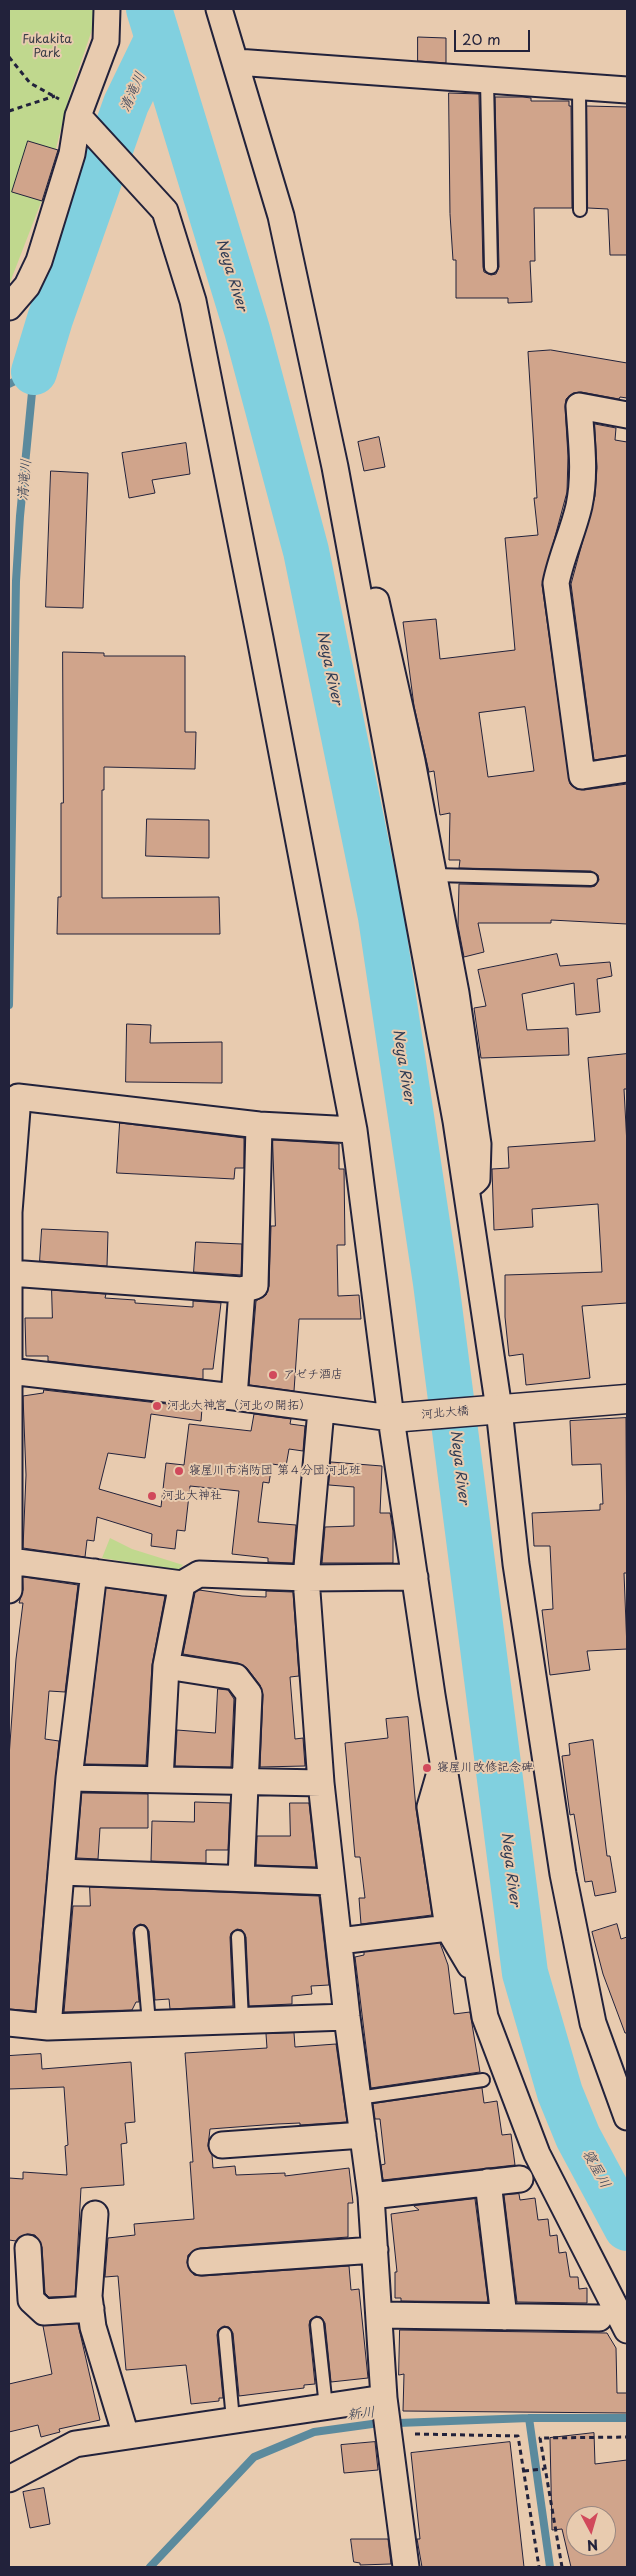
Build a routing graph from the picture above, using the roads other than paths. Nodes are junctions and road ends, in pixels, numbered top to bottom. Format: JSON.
{"nodes":[{"id":1,"x":107,"y":9,"type":"edge"},
{"id":2,"x":219,"y":9,"type":"edge"},
{"id":3,"x":236,"y":62,"type":"junction"},
{"id":4,"x":487,"y":81,"type":"junction"},
{"id":5,"x":579,"y":87,"type":"junction"},
{"id":6,"x":627,"y":90,"type":"edge"},
{"id":7,"x":78,"y":116,"type":"junction"},
{"id":8,"x":580,"y":210,"type":"dead end"},
{"id":9,"x":491,"y":267,"type":"dead end"},
{"id":10,"x":9,"y":307,"type":"edge"},
{"id":11,"x":627,"y":415,"type":"edge"},
{"id":12,"x":343,"y":510,"type":"junction"},
{"id":13,"x":627,"y":769,"type":"edge"},
{"id":14,"x":434,"y":875,"type":"junction"},
{"id":15,"x":591,"y":879,"type":"dead end"},
{"id":16,"x":259,"y":1125,"type":"junction"},
{"id":17,"x":354,"y":1130,"type":"junction"},
{"id":18,"x":466,"y":1191,"type":"junction"},
{"id":19,"x":10,"y":1273,"type":"edge"},
{"id":20,"x":242,"y":1290,"type":"junction"},
{"id":21,"x":9,"y":1371,"type":"edge"},
{"id":22,"x":234,"y":1397,"type":"junction"},
{"id":23,"x":627,"y":1399,"type":"edge"},
{"id":24,"x":493,"y":1409,"type":"junction"},
{"id":25,"x":321,"y":1410,"type":"junction"},
{"id":26,"x":397,"y":1418,"type":"junction"},
{"id":27,"x":10,"y":1561,"type":"junction"},
{"id":28,"x":94,"y":1572,"type":"junction"},
{"id":29,"x":414,"y":1577,"type":"junction"},
{"id":30,"x":306,"y":1578,"type":"junction"},
{"id":31,"x":182,"y":1584,"type":"junction"},
{"id":32,"x":9,"y":1590,"type":"edge"},
{"id":33,"x":166,"y":1666,"type":"junction"},
{"id":34,"x":443,"y":1764,"type":"junction"},
{"id":35,"x":69,"y":1778,"type":"junction"},
{"id":36,"x":160,"y":1780,"type":"junction"},
{"id":37,"x":245,"y":1781,"type":"junction"},
{"id":38,"x":321,"y":1783,"type":"junction"},
{"id":39,"x":61,"y":1872,"type":"junction"},
{"id":40,"x":241,"y":1878,"type":"junction"},
{"id":41,"x":332,"y":1882,"type":"junction"},
{"id":42,"x":448,"y":1928,"type":"junction"},
{"id":43,"x":142,"y":1932,"type":"dead end"},
{"id":44,"x":238,"y":1937,"type":"dead end"},
{"id":45,"x":338,"y":1941,"type":"junction"},
{"id":46,"x":476,"y":1976,"type":"junction"},
{"id":47,"x":347,"y":2017,"type":"junction"},
{"id":48,"x":242,"y":2020,"type":"junction"},
{"id":49,"x":9,"y":2023,"type":"edge"},
{"id":50,"x":149,"y":2024,"type":"junction"},
{"id":51,"x":48,"y":2027,"type":"junction"},
{"id":52,"x":483,"y":2080,"type":"dead end"},
{"id":53,"x":358,"y":2098,"type":"junction"},
{"id":54,"x":627,"y":2117,"type":"edge"},
{"id":55,"x":363,"y":2136,"type":"junction"},
{"id":56,"x":222,"y":2145,"type":"dead end"},
{"id":57,"x":520,"y":2179,"type":"dead end"},
{"id":58,"x":488,"y":2182,"type":"junction"},
{"id":59,"x":371,"y":2196,"type":"junction"},
{"id":60,"x":96,"y":2214,"type":"dead end"},
{"id":61,"x":28,"y":2248,"type":"dead end"},
{"id":62,"x":375,"y":2250,"type":"junction"},
{"id":63,"x":201,"y":2262,"type":"dead end"},
{"id":64,"x":91,"y":2309,"type":"junction"},
{"id":65,"x":379,"y":2314,"type":"junction"},
{"id":66,"x":504,"y":2317,"type":"junction"},
{"id":67,"x":599,"y":2318,"type":"dead end"},
{"id":68,"x":317,"y":2324,"type":"dead end"},
{"id":69,"x":627,"y":2330,"type":"edge"},
{"id":70,"x":225,"y":2334,"type":"dead end"},
{"id":71,"x":326,"y":2407,"type":"junction"},
{"id":72,"x":387,"y":2418,"type":"junction"},
{"id":73,"x":233,"y":2420,"type":"junction"},
{"id":74,"x":126,"y":2436,"type":"junction"},
{"id":75,"x":9,"y":2479,"type":"edge"},
{"id":76,"x":406,"y":2567,"type":"edge"}],
"edges":[{"from":1,"to":7,"type":"street"},
{"from":2,"to":3,"type":"street"},
{"from":3,"to":4,"type":"street"},
{"from":3,"to":12,"type":"street"},
{"from":4,"to":5,"type":"street"},
{"from":4,"to":9,"type":"lane"},
{"from":5,"to":6,"type":"street"},
{"from":5,"to":8,"type":"lane"},
{"from":7,"to":10,"type":"street"},
{"from":7,"to":17,"type":"street"},
{"from":11,"to":13,"type":"street"},
{"from":12,"to":14,"type":"street"},
{"from":12,"to":18,"type":"street"},
{"from":14,"to":15,"type":"lane"},
{"from":14,"to":18,"type":"street"},
{"from":16,"to":17,"type":"street"},
{"from":16,"to":19,"type":"street"},
{"from":16,"to":20,"type":"street"},
{"from":17,"to":26,"type":"street"},
{"from":18,"to":24,"type":"street"},
{"from":19,"to":20,"type":"street"},
{"from":19,"to":21,"type":"street"},
{"from":20,"to":22,"type":"street"},
{"from":21,"to":22,"type":"street"},
{"from":21,"to":27,"type":"street"},
{"from":22,"to":25,"type":"street"},
{"from":23,"to":24,"type":"street","name":"河北大橋"},
{"from":24,"to":26,"type":"street","name":"河北大橋"},
{"from":24,"to":54,"type":"street"},
{"from":25,"to":26,"type":"street"},
{"from":25,"to":30,"type":"street"},
{"from":26,"to":29,"type":"street"},
{"from":27,"to":28,"type":"street"},
{"from":27,"to":32,"type":"street"},
{"from":28,"to":31,"type":"street"},
{"from":28,"to":35,"type":"street"},
{"from":29,"to":30,"type":"street"},
{"from":29,"to":34,"type":"street"},
{"from":30,"to":31,"type":"street"},
{"from":30,"to":38,"type":"street"},
{"from":31,"to":33,"type":"street"},
{"from":33,"to":36,"type":"street"},
{"from":33,"to":37,"type":"street"},
{"from":34,"to":42,"type":"street"},
{"from":34,"to":46,"type":"street"},
{"from":35,"to":36,"type":"street"},
{"from":35,"to":39,"type":"street"},
{"from":36,"to":37,"type":"street"},
{"from":37,"to":38,"type":"street"},
{"from":37,"to":40,"type":"street"},
{"from":38,"to":41,"type":"street"},
{"from":39,"to":40,"type":"street"},
{"from":39,"to":51,"type":"street"},
{"from":40,"to":41,"type":"street"},
{"from":41,"to":45,"type":"street"},
{"from":42,"to":45,"type":"street"},
{"from":42,"to":46,"type":"street"},
{"from":43,"to":50,"type":"lane"},
{"from":44,"to":48,"type":"lane"},
{"from":45,"to":47,"type":"street"},
{"from":46,"to":69,"type":"street"},
{"from":47,"to":48,"type":"street"},
{"from":47,"to":53,"type":"street"},
{"from":48,"to":50,"type":"street"},
{"from":49,"to":51,"type":"street"},
{"from":50,"to":51,"type":"street"},
{"from":52,"to":53,"type":"lane"},
{"from":53,"to":55,"type":"street"},
{"from":55,"to":56,"type":"street"},
{"from":55,"to":59,"type":"street"},
{"from":57,"to":58,"type":"street"},
{"from":58,"to":59,"type":"street"},
{"from":58,"to":66,"type":"street"},
{"from":59,"to":62,"type":"street"},
{"from":60,"to":64,"type":"street"},
{"from":61,"to":64,"type":"street"},
{"from":62,"to":63,"type":"street"},
{"from":62,"to":65,"type":"street"},
{"from":64,"to":74,"type":"street"},
{"from":65,"to":66,"type":"street"},
{"from":65,"to":72,"type":"street"},
{"from":66,"to":67,"type":"street"},
{"from":68,"to":71,"type":"lane"},
{"from":70,"to":73,"type":"lane"},
{"from":71,"to":72,"type":"street"},
{"from":71,"to":73,"type":"street"},
{"from":72,"to":76,"type":"street"},
{"from":73,"to":74,"type":"street"},
{"from":74,"to":75,"type":"street"}]}
